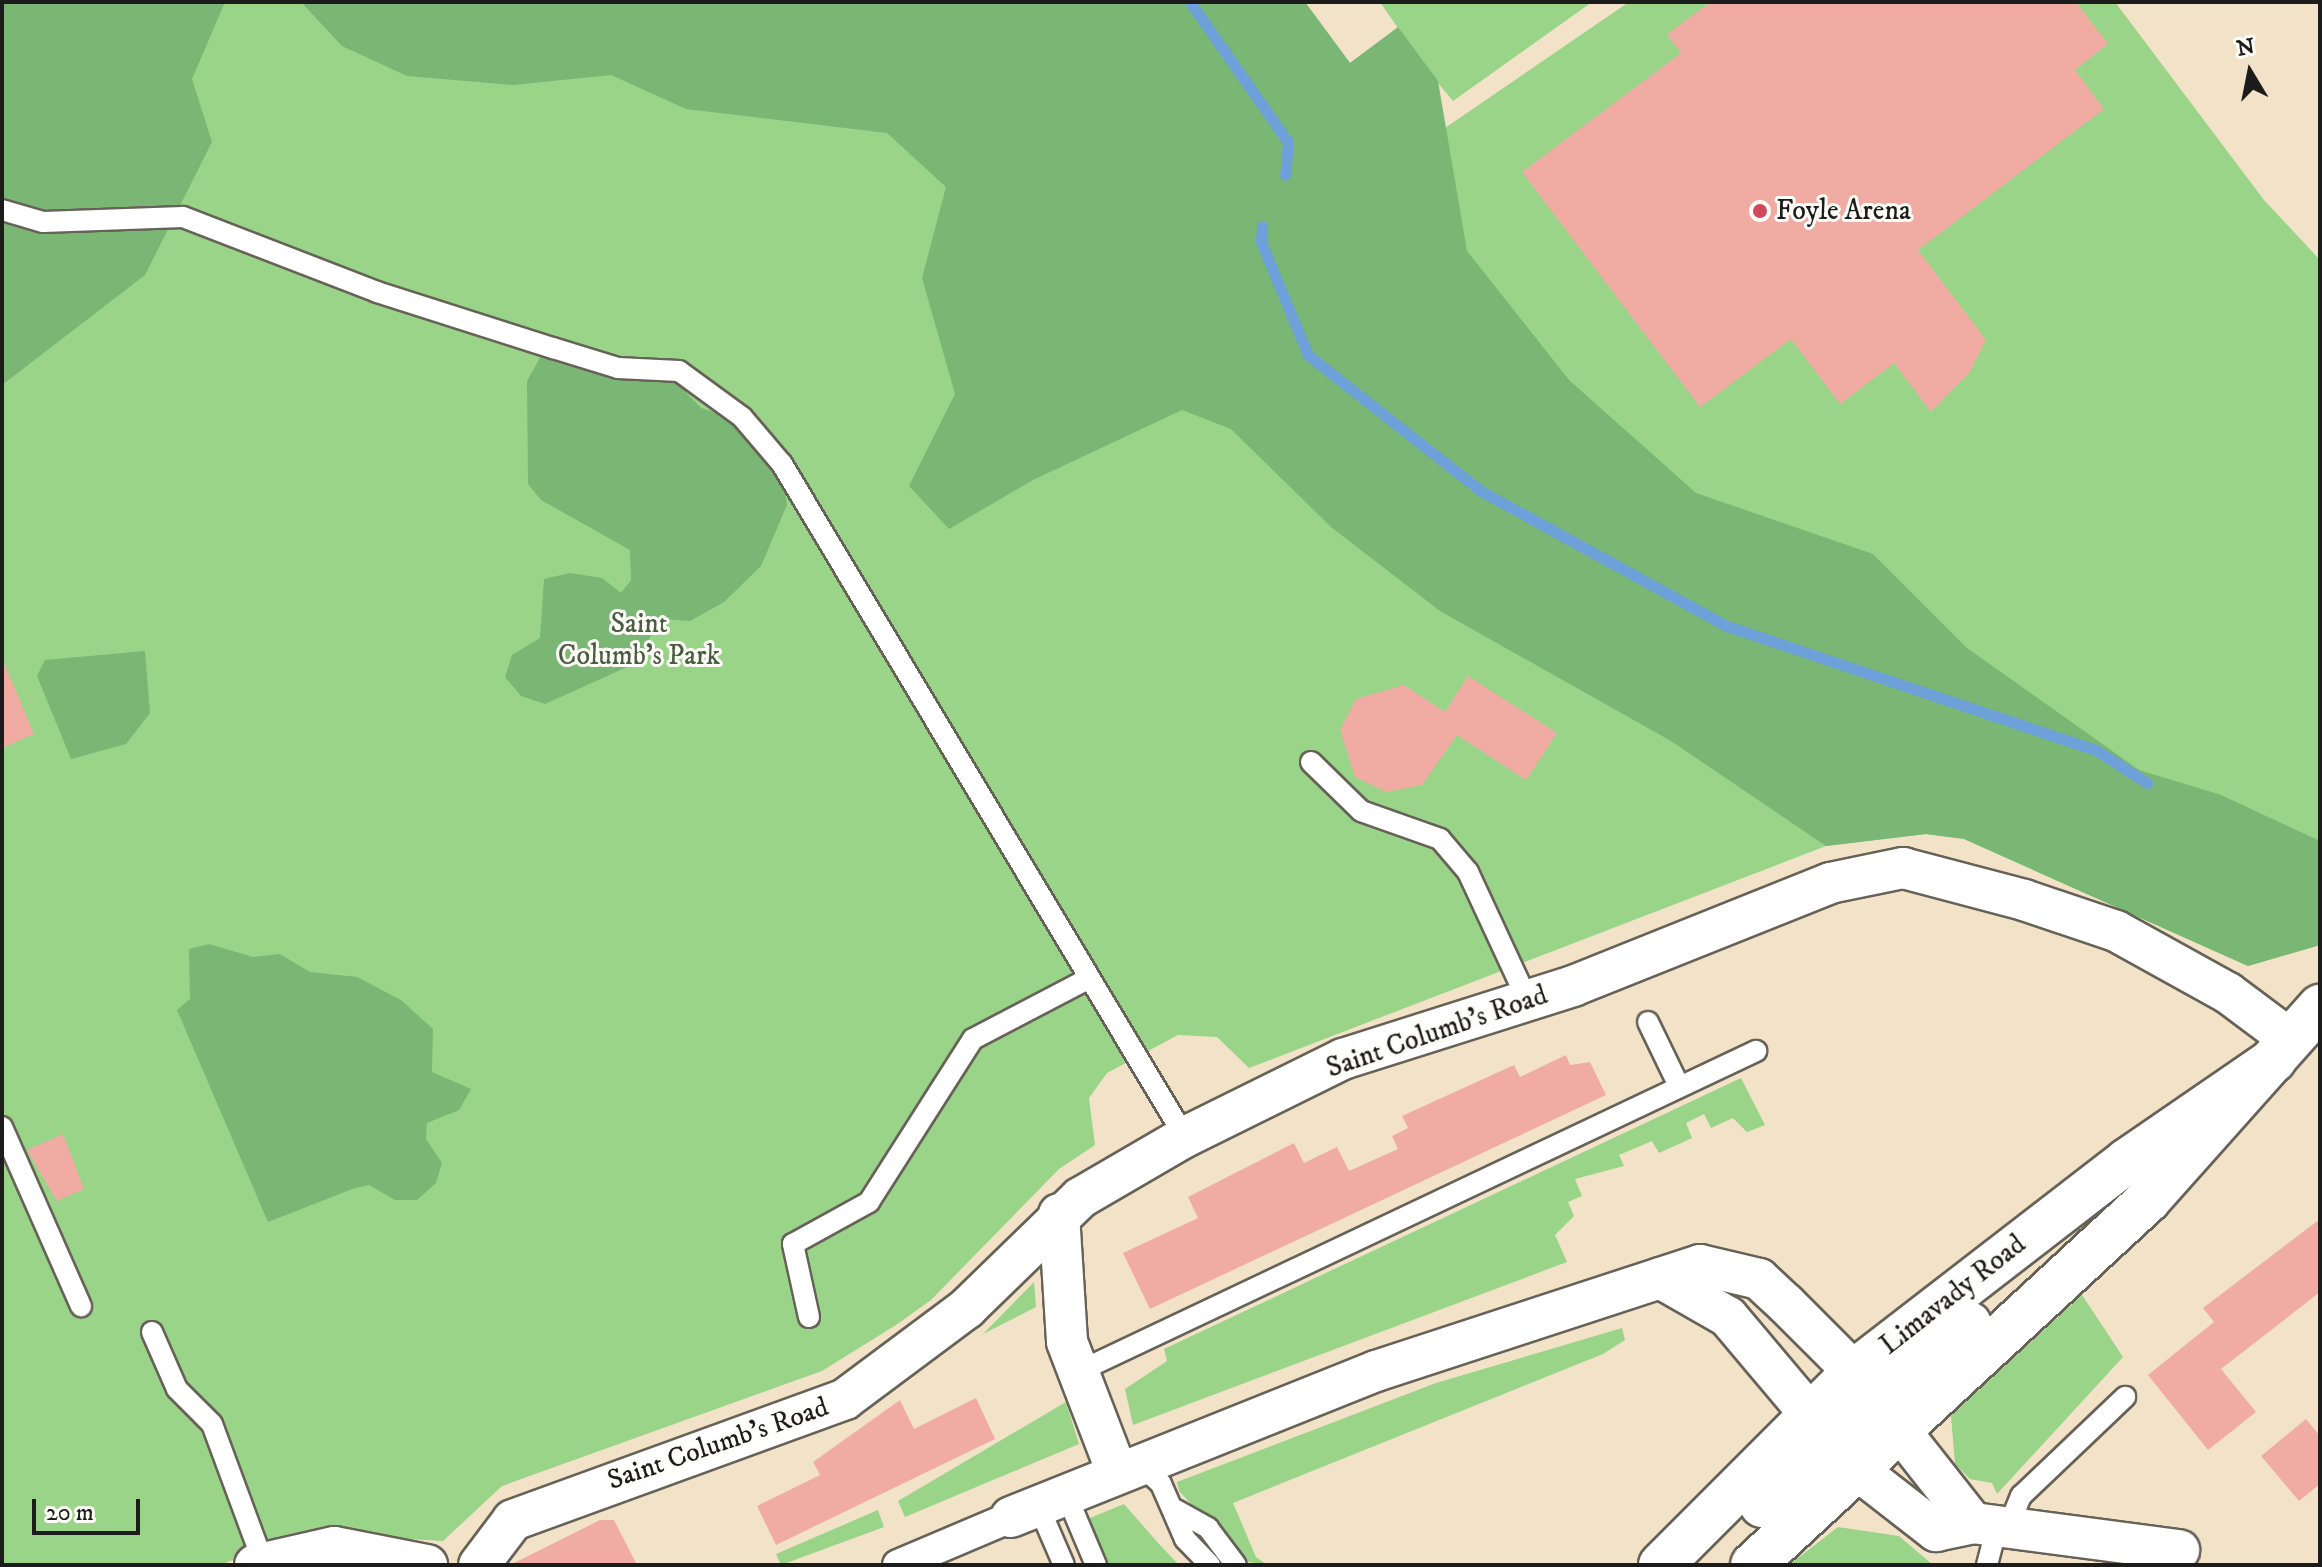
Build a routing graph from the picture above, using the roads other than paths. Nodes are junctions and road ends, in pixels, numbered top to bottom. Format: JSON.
{"nodes":[{"id":1,"x":2,"y":210,"type":"edge"},
{"id":2,"x":1311,"y":762,"type":"dead end"},
{"id":3,"x":1088,"y":979,"type":"junction"},
{"id":4,"x":1528,"y":1001,"type":"junction"},
{"id":5,"x":2320,"y":1007,"type":"edge"},
{"id":6,"x":1648,"y":1022,"type":"dead end"},
{"id":7,"x":2282,"y":1050,"type":"junction"},
{"id":8,"x":1756,"y":1051,"type":"dead end"},
{"id":9,"x":1679,"y":1086,"type":"junction"},
{"id":10,"x":2,"y":1127,"type":"edge"},
{"id":11,"x":1185,"y":1137,"type":"junction"},
{"id":12,"x":1059,"y":1214,"type":"junction"},
{"id":13,"x":1660,"y":1278,"type":"junction"},
{"id":14,"x":81,"y":1306,"type":"dead end"},
{"id":15,"x":809,"y":1317,"type":"dead end"},
{"id":16,"x":152,"y":1332,"type":"dead end"},
{"id":17,"x":1082,"y":1370,"type":"junction"},
{"id":18,"x":2125,"y":1397,"type":"dead end"},
{"id":19,"x":1876,"y":1400,"type":"junction"},
{"id":20,"x":1831,"y":1441,"type":"junction"},
{"id":21,"x":1128,"y":1467,"type":"junction"},
{"id":22,"x":1039,"y":1506,"type":"junction"},
{"id":23,"x":1176,"y":1510,"type":"junction"},
{"id":24,"x":1993,"y":1526,"type":"junction"},
{"id":25,"x":2179,"y":1550,"type":"dead end"},
{"id":26,"x":259,"y":1564,"type":"edge"},
{"id":27,"x":427,"y":1565,"type":"edge"},
{"id":28,"x":479,"y":1565,"type":"edge"},
{"id":29,"x":898,"y":1565,"type":"edge"},
{"id":30,"x":1064,"y":1565,"type":"edge"},
{"id":31,"x":1096,"y":1565,"type":"edge"},
{"id":32,"x":1210,"y":1565,"type":"edge"},
{"id":33,"x":1236,"y":1565,"type":"edge"},
{"id":34,"x":1661,"y":1565,"type":"edge"},
{"id":35,"x":1701,"y":1565,"type":"edge"},
{"id":36,"x":1753,"y":1565,"type":"edge"},
{"id":37,"x":1987,"y":1565,"type":"edge"}],
"edges":[{"from":1,"to":3,"type":"lane"},
{"from":2,"to":4,"type":"lane"},
{"from":3,"to":11,"type":"lane"},
{"from":3,"to":15,"type":"lane"},
{"from":4,"to":7,"type":"street","name":"Saint Columb's Road"},
{"from":4,"to":11,"type":"street","name":"Saint Columb's Road"},
{"from":5,"to":7,"type":"highway","name":"Limavady Road"},
{"from":6,"to":9,"type":"lane"},
{"from":7,"to":19,"type":"highway","name":"Limavady Road"},
{"from":7,"to":19,"type":"highway","name":"Limavady Road"},
{"from":8,"to":9,"type":"lane"},
{"from":9,"to":17,"type":"lane"},
{"from":10,"to":14,"type":"lane"},
{"from":11,"to":12,"type":"street","name":"Saint Columb's Road"},
{"from":12,"to":17,"type":"street"},
{"from":12,"to":28,"type":"street","name":"Saint Columb's Road"},
{"from":13,"to":19,"type":"street"},
{"from":13,"to":20,"type":"street"},
{"from":13,"to":21,"type":"street"},
{"from":16,"to":26,"type":"lane"},
{"from":17,"to":21,"type":"street"},
{"from":18,"to":24,"type":"lane"},
{"from":19,"to":20,"type":"highway","name":"Limavady Road"},
{"from":19,"to":20,"type":"highway","name":"Limavady Road"},
{"from":19,"to":24,"type":"street"},
{"from":20,"to":24,"type":"street"},
{"from":20,"to":34,"type":"highway","name":"Limavady Road"},
{"from":20,"to":35,"type":"highway"},
{"from":20,"to":36,"type":"highway","name":"Limavady Road"},
{"from":21,"to":22,"type":"street"},
{"from":21,"to":23,"type":"lane"},
{"from":22,"to":29,"type":"street"},
{"from":22,"to":30,"type":"lane"},
{"from":22,"to":31,"type":"lane"},
{"from":23,"to":32,"type":"lane"},
{"from":23,"to":33,"type":"lane"},
{"from":24,"to":25,"type":"street"},
{"from":24,"to":37,"type":"lane"},
{"from":26,"to":27,"type":"street"}]}
